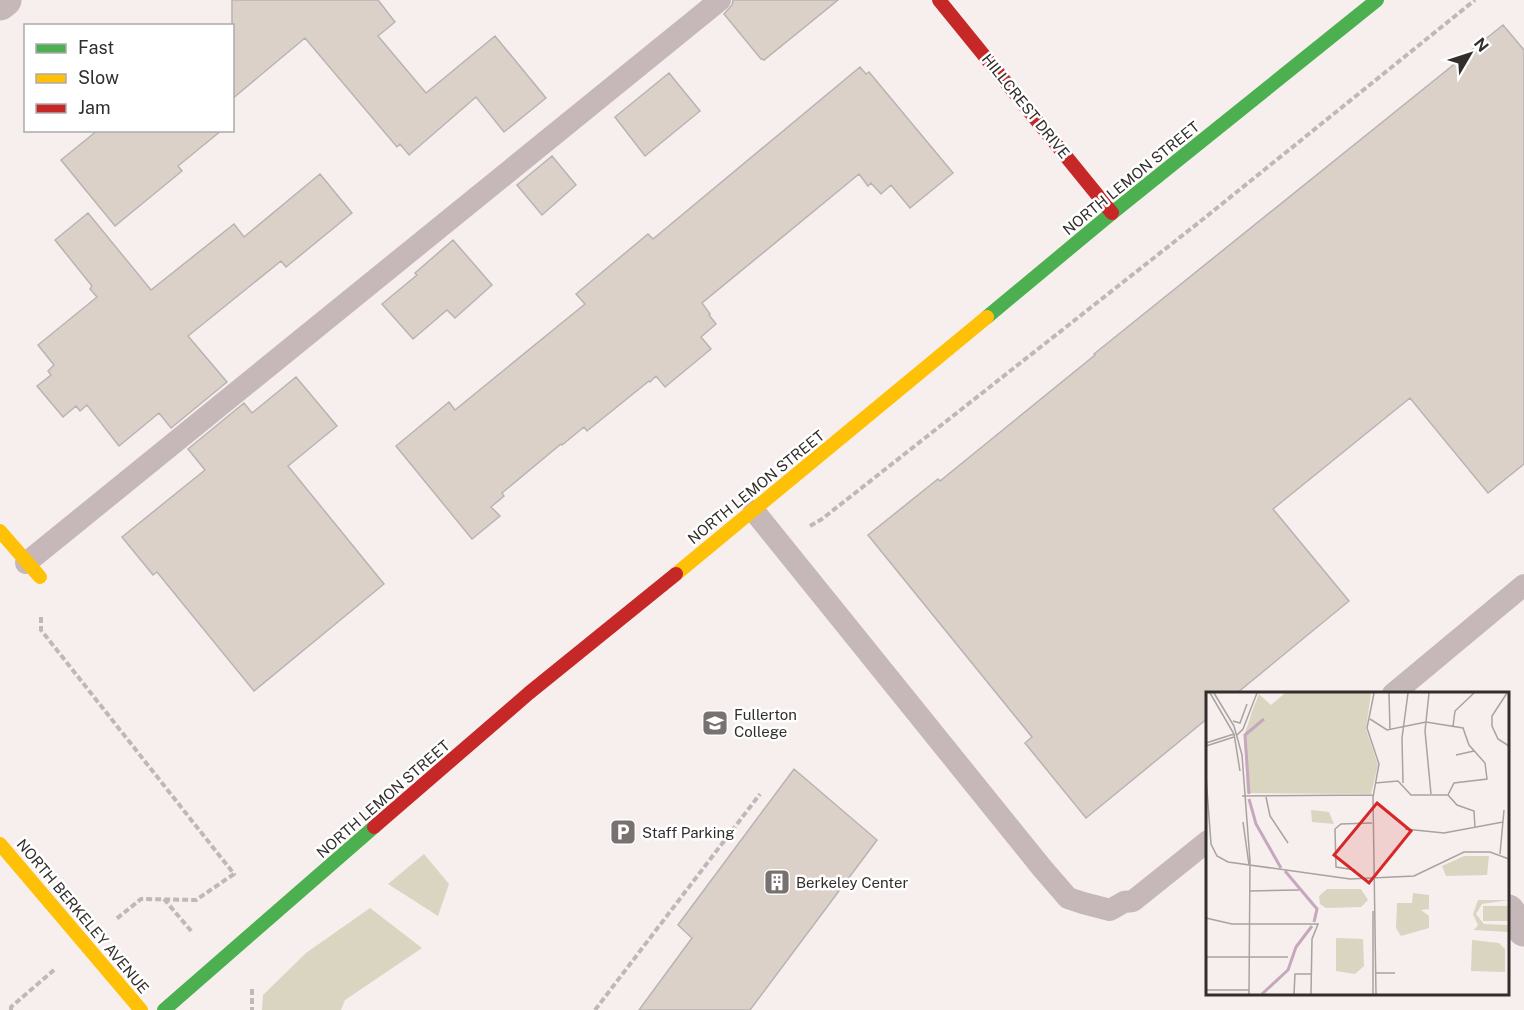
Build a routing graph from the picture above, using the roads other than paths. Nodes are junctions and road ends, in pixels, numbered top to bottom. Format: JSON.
{"nodes":[{"id":1,"x":5,"y":0,"type":"edge"},
{"id":2,"x":720,"y":0,"type":"edge"},
{"id":3,"x":939,"y":0,"type":"edge"},
{"id":4,"x":1377,"y":0,"type":"edge"},
{"id":5,"x":0,"y":4,"type":"edge"},
{"id":6,"x":1112,"y":213,"type":"junction"},
{"id":7,"x":754,"y":511,"type":"junction"},
{"id":8,"x":0,"y":531,"type":"edge"},
{"id":9,"x":33,"y":570,"type":"joint"},
{"id":10,"x":1524,"y":585,"type":"edge"},
{"id":11,"x":1394,"y":692,"type":"edge"},
{"id":12,"x":1206,"y":843,"type":"edge"},
{"id":13,"x":0,"y":844,"type":"edge"},
{"id":14,"x":1509,"y":912,"type":"edge"},
{"id":15,"x":1524,"y":930,"type":"edge"},
{"id":16,"x":141,"y":1010,"type":"edge"},
{"id":17,"x":164,"y":1010,"type":"edge"}],
"edges":[{"from":1,"to":5,"type":"street"},
{"from":2,"to":9,"type":"lane"},
{"from":3,"to":6,"type":"street","name":"HILLCREST DRIVE"},
{"from":4,"to":6,"type":"street","name":"NORTH LEMON STREET"},
{"from":6,"to":7,"type":"street","name":"NORTH LEMON STREET"},
{"from":7,"to":12,"type":"lane"},
{"from":7,"to":17,"type":"street","name":"NORTH LEMON STREET"},
{"from":8,"to":9,"type":"street"},
{"from":10,"to":11,"type":"lane"},
{"from":13,"to":16,"type":"street","name":"NORTH BERKELEY AVENUE"},
{"from":14,"to":15,"type":"street"}]}
